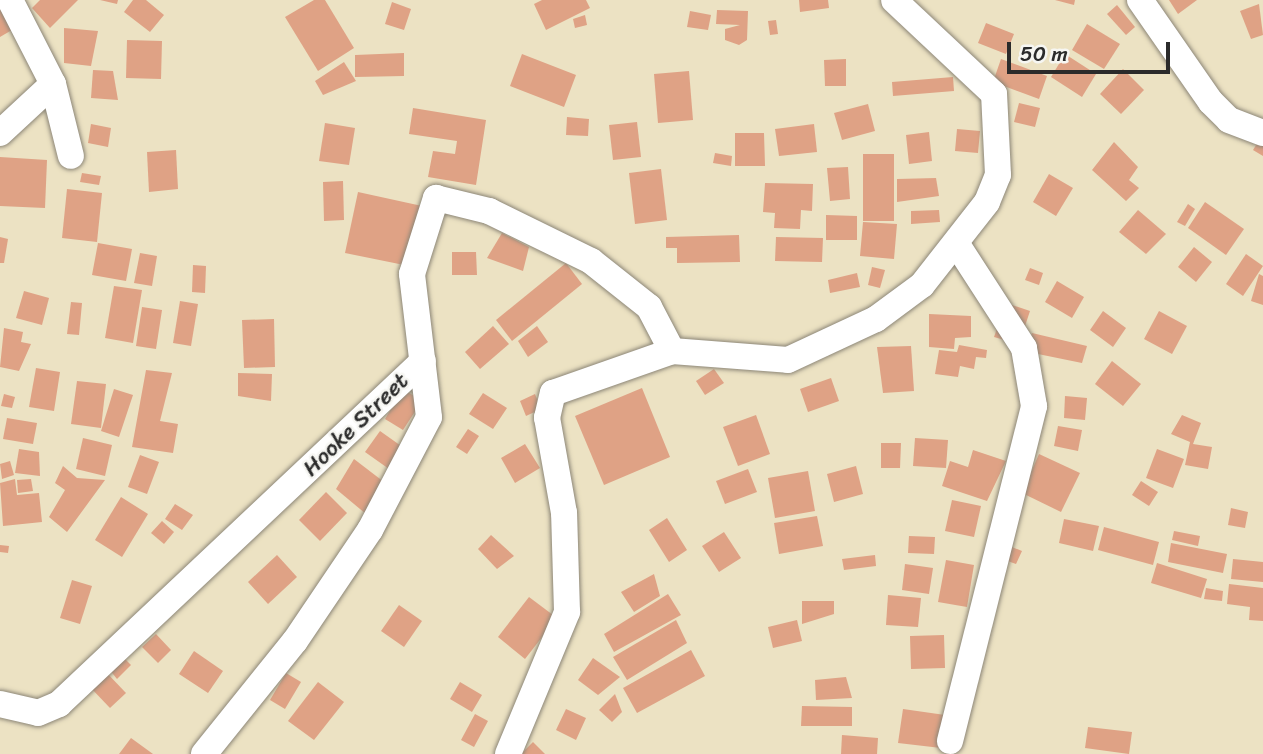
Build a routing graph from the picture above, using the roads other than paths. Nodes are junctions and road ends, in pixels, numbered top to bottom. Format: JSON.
{"nodes":[{"id":1,"x":10,"y":0,"type":"edge"},
{"id":2,"x":894,"y":0,"type":"edge"},
{"id":3,"x":1140,"y":0,"type":"edge"},
{"id":4,"x":53,"y":84,"type":"junction"},
{"id":5,"x":0,"y":133,"type":"edge"},
{"id":6,"x":1263,"y":133,"type":"edge"},
{"id":7,"x":71,"y":156,"type":"dead end"},
{"id":8,"x":958,"y":246,"type":"junction"},
{"id":9,"x":672,"y":351,"type":"junction"},
{"id":10,"x":423,"y":361,"type":"junction"},
{"id":11,"x":0,"y":704,"type":"edge"},
{"id":12,"x":950,"y":741,"type":"dead end"},
{"id":13,"x":204,"y":754,"type":"edge"},
{"id":14,"x":508,"y":754,"type":"edge"}],
"edges":[{"from":1,"to":4,"type":"street"},
{"from":2,"to":8,"type":"street"},
{"from":3,"to":6,"type":"street"},
{"from":4,"to":5,"type":"street"},
{"from":4,"to":7,"type":"street"},
{"from":8,"to":9,"type":"street"},
{"from":8,"to":12,"type":"street"},
{"from":9,"to":10,"type":"street"},
{"from":9,"to":14,"type":"street"},
{"from":10,"to":11,"type":"street","name":"Hooke Street"},
{"from":10,"to":13,"type":"street","name":"Hooke Street"}]}
